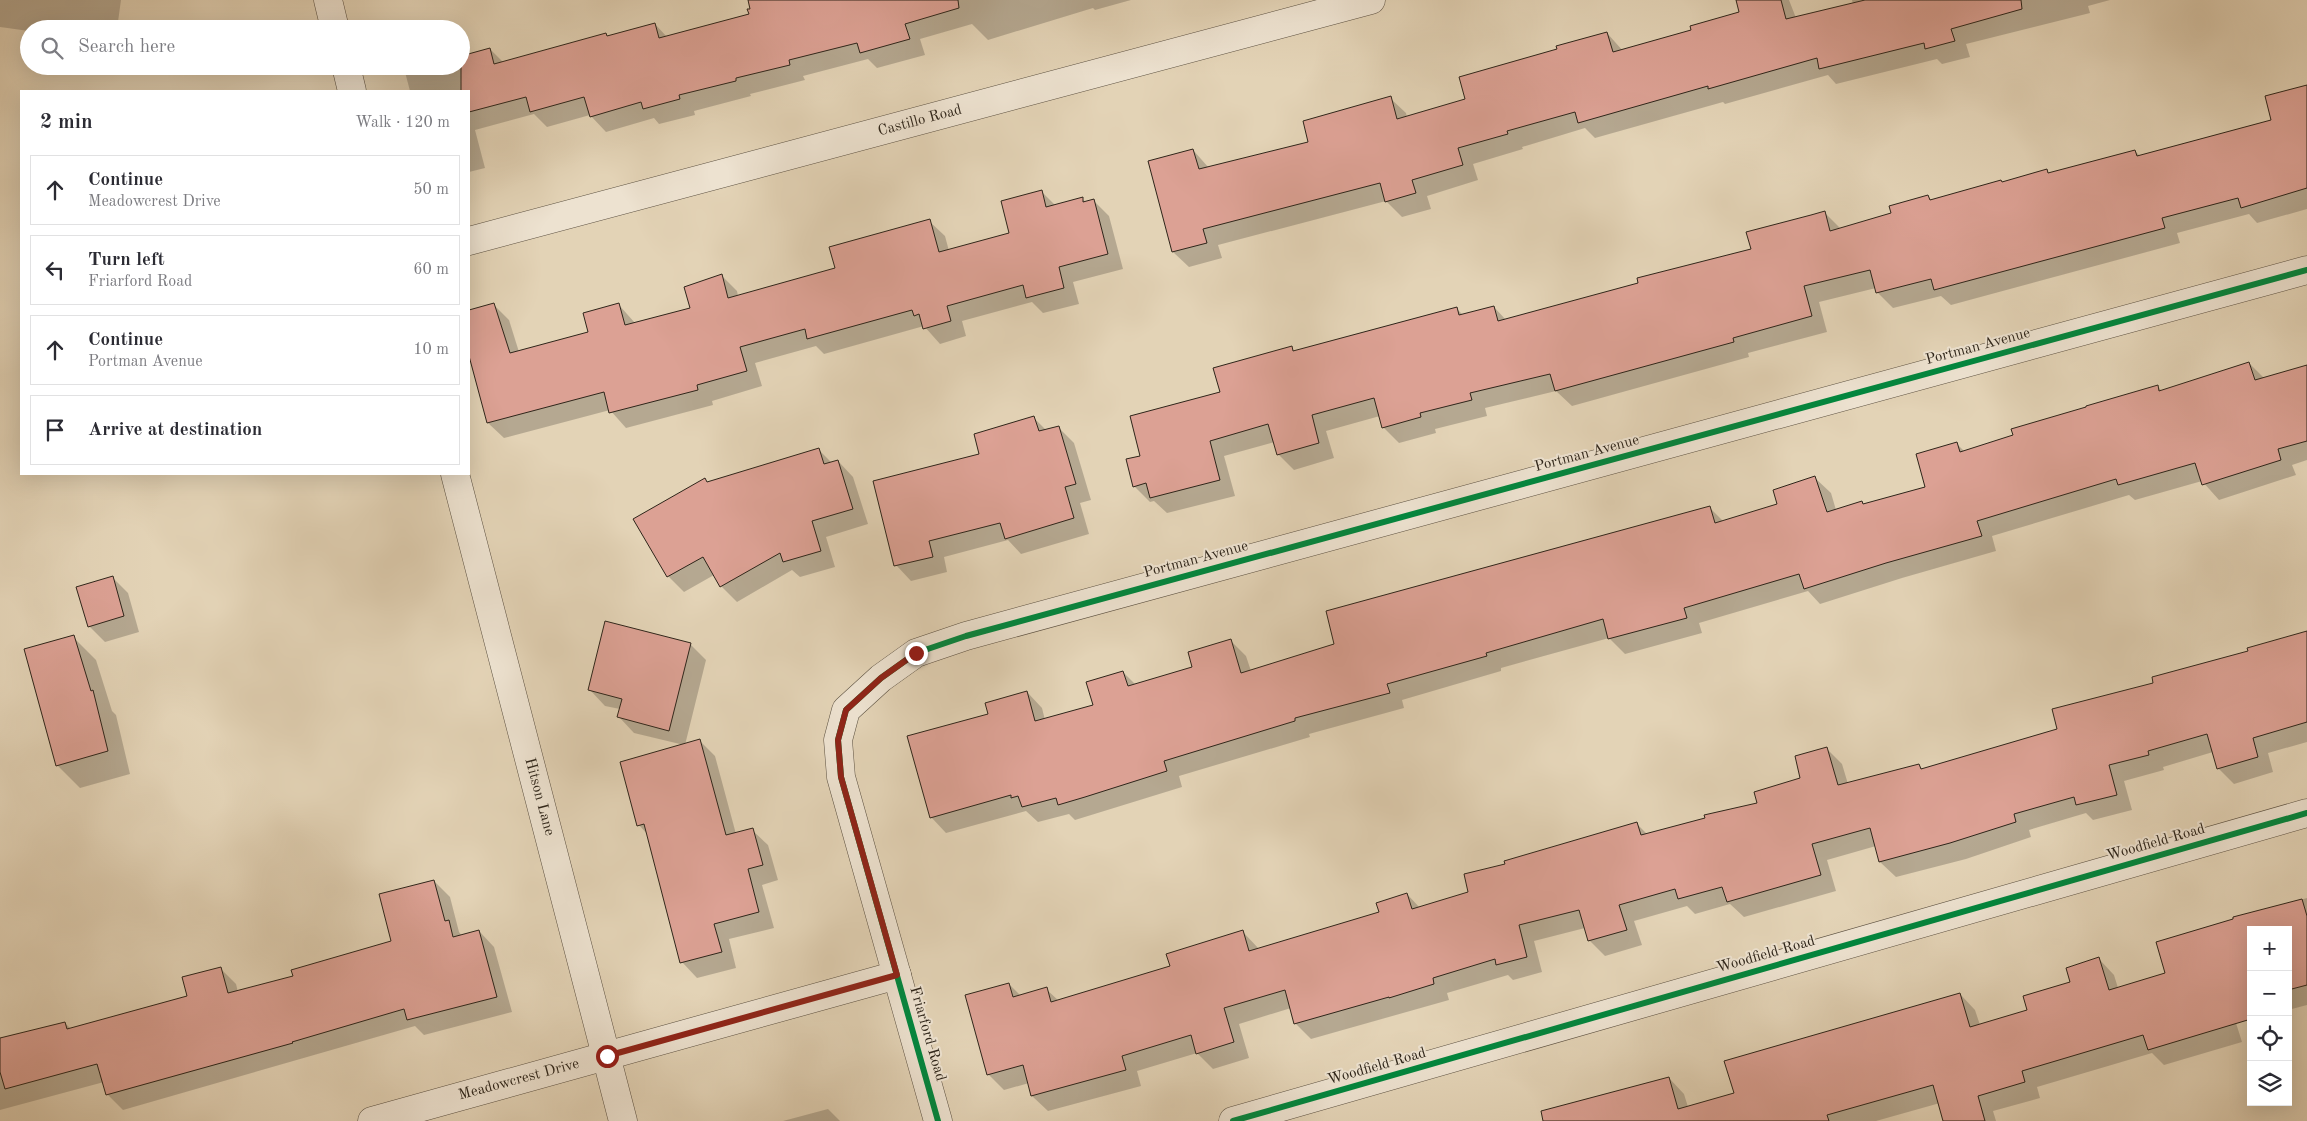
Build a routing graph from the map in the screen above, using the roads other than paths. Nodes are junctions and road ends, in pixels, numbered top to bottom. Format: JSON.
{"nodes":[{"id":1,"x":328,"y":0,"type":"edge"},
{"id":2,"x":1371,"y":0,"type":"edge"},
{"id":3,"x":333,"y":20,"type":"edge"},
{"id":4,"x":348,"y":75,"type":"edge"},
{"id":5,"x":352,"y":90,"type":"edge"},
{"id":6,"x":470,"y":241,"type":"edge"},
{"id":7,"x":2307,"y":270,"type":"edge"},
{"id":8,"x":455,"y":475,"type":"edge"},
{"id":9,"x":881,"y":678,"type":"joint"},
{"id":10,"x":2307,"y":813,"type":"edge"},
{"id":11,"x":897,"y":975,"type":"junction"},
{"id":12,"x":607,"y":1056,"type":"junction"},
{"id":13,"x":372,"y":1121,"type":"edge"},
{"id":14,"x":623,"y":1121,"type":"edge"},
{"id":15,"x":938,"y":1121,"type":"edge"},
{"id":16,"x":1233,"y":1121,"type":"edge"}],
"edges":[{"from":1,"to":3,"type":"street"},
{"from":2,"to":6,"type":"street","name":"Castillo Road"},
{"from":4,"to":5,"type":"street"},
{"from":7,"to":9,"type":"street","name":"Portman Avenue"},
{"from":8,"to":12,"type":"street","name":"Hitson Lane"},
{"from":9,"to":11,"type":"street","name":"Friarford Road"},
{"from":10,"to":16,"type":"street","name":"Woodfield Road"},
{"from":11,"to":12,"type":"street","name":"Meadowcrest Drive"},
{"from":11,"to":15,"type":"street","name":"Friarford Road"},
{"from":12,"to":13,"type":"street","name":"Meadowcrest Drive"},
{"from":12,"to":14,"type":"street","name":"Hitson Lane"}]}
